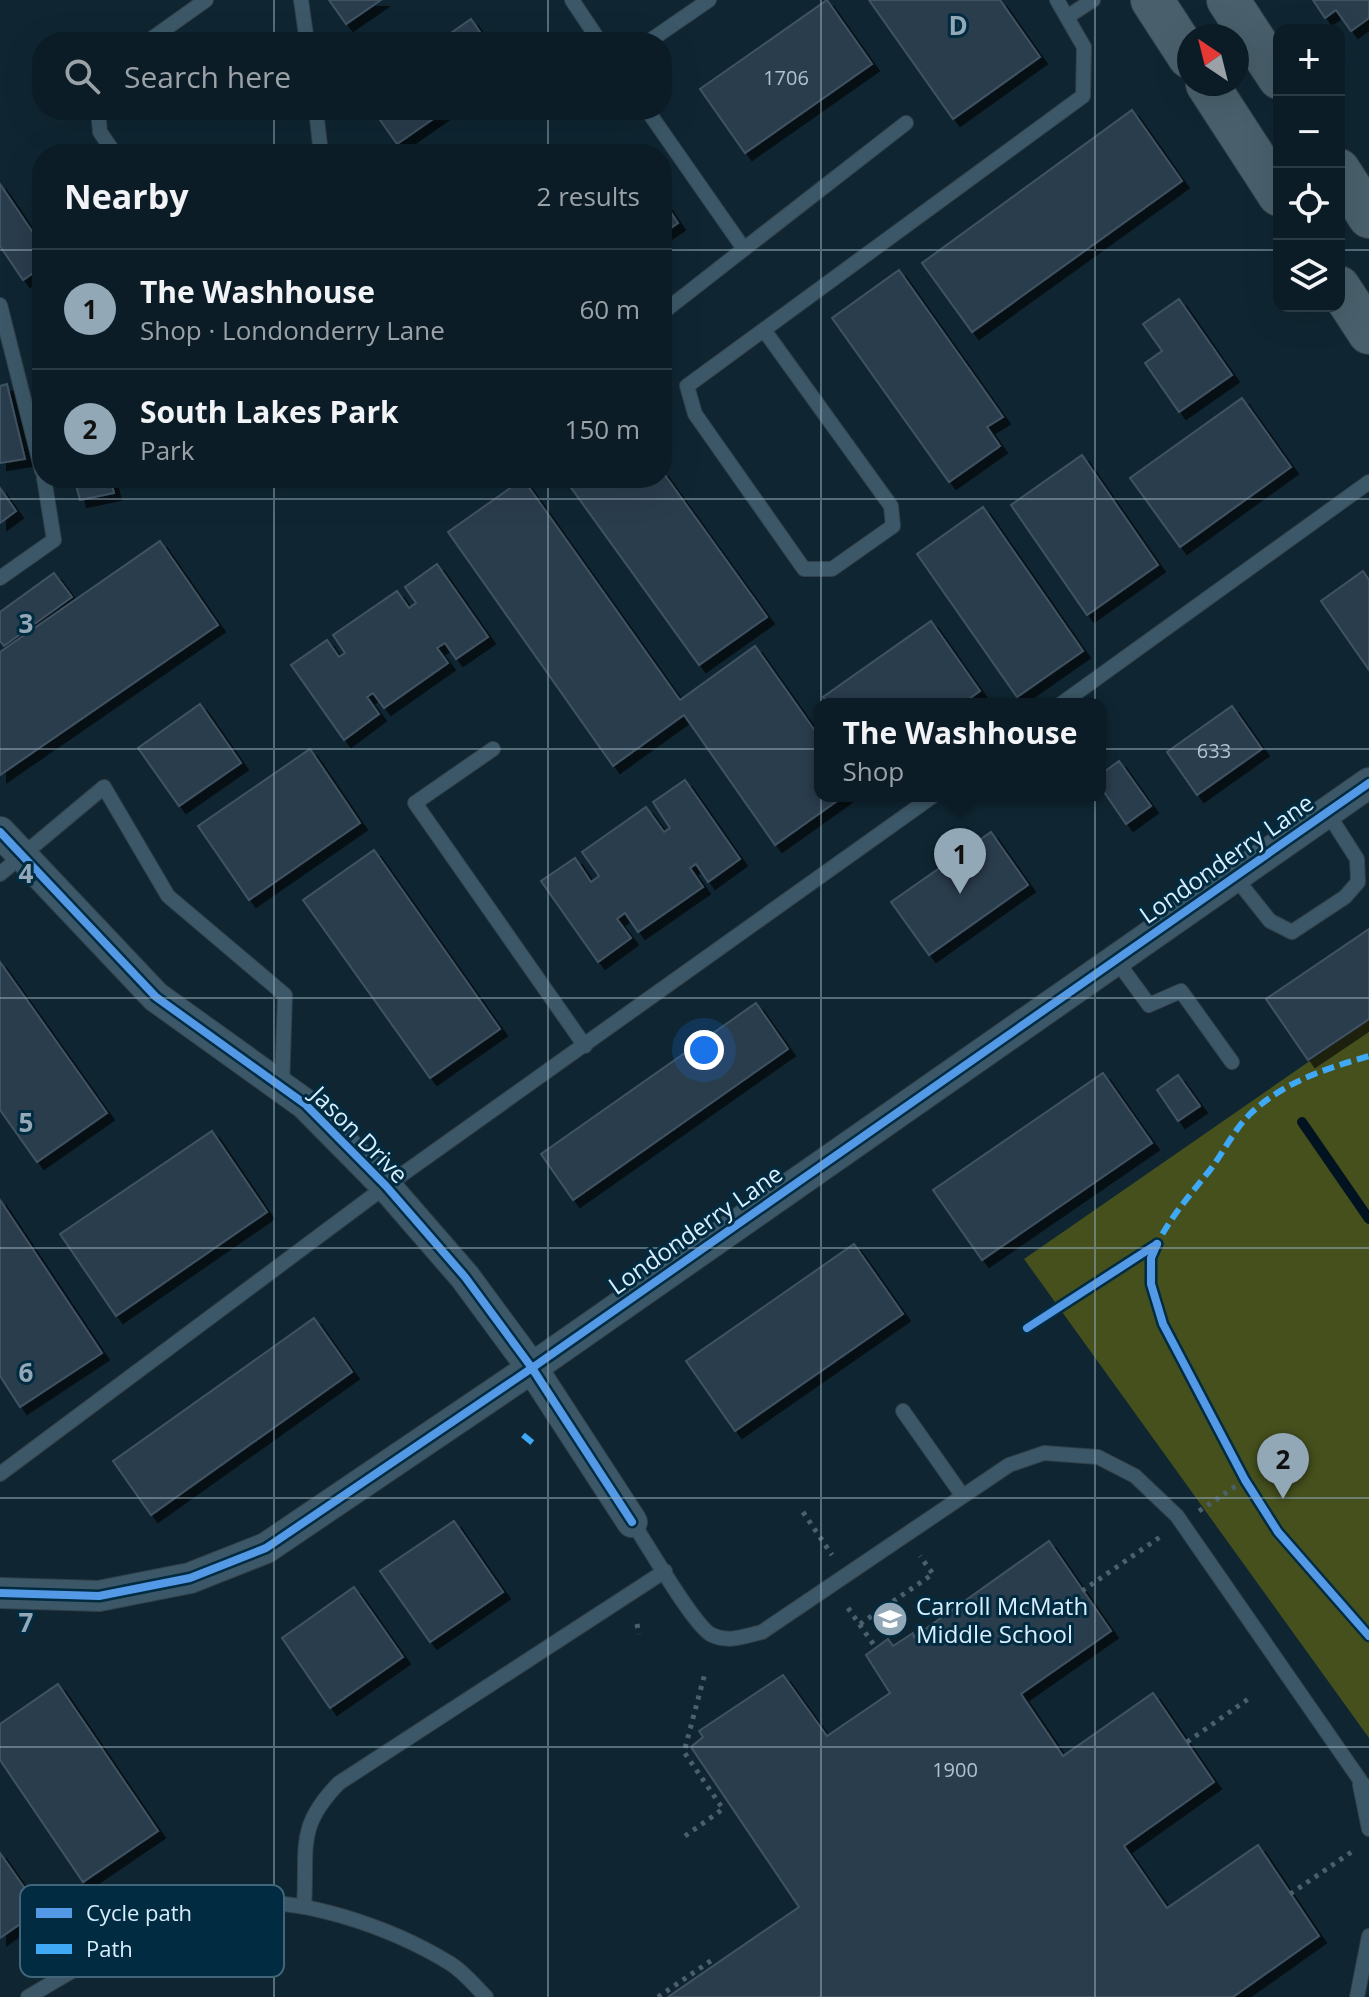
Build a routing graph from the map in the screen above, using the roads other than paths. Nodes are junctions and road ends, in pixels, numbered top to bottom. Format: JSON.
{"nodes":[{"id":1,"x":206,"y":0,"type":"edge"},
{"id":2,"x":301,"y":0,"type":"edge"},
{"id":3,"x":572,"y":0,"type":"edge"},
{"id":4,"x":709,"y":0,"type":"edge"},
{"id":5,"x":1057,"y":0,"type":"edge"},
{"id":6,"x":1093,"y":0,"type":"edge"},
{"id":7,"x":1152,"y":0,"type":"edge"},
{"id":8,"x":1228,"y":0,"type":"edge"},
{"id":9,"x":1067,"y":17,"type":"junction"},
{"id":10,"x":161,"y":32,"type":"edge"},
{"id":11,"x":306,"y":32,"type":"edge"},
{"id":12,"x":593,"y":32,"type":"edge"},
{"id":13,"x":663,"y":32,"type":"edge"},
{"id":14,"x":1177,"y":39,"type":"edge"},
{"id":15,"x":1273,"y":69,"type":"edge"},
{"id":16,"x":1215,"y":96,"type":"edge"},
{"id":17,"x":99,"y":120,"type":"edge"},
{"id":18,"x":317,"y":120,"type":"edge"},
{"id":19,"x":654,"y":120,"type":"edge"},
{"id":20,"x":906,"y":123,"type":"dead end"},
{"id":21,"x":108,"y":144,"type":"edge"},
{"id":22,"x":320,"y":144,"type":"edge"},
{"id":23,"x":671,"y":144,"type":"edge"},
{"id":24,"x":672,"y":146,"type":"edge"},
{"id":25,"x":1345,"y":179,"type":"edge"},
{"id":26,"x":1273,"y":186,"type":"edge"},
{"id":27,"x":1369,"y":217,"type":"edge"},
{"id":28,"x":744,"y":249,"type":"junction"},
{"id":29,"x":1345,"y":296,"type":"edge"},
{"id":30,"x":0,"y":305,"type":"edge"},
{"id":31,"x":672,"y":305,"type":"edge"},
{"id":32,"x":764,"y":330,"type":"junction"},
{"id":33,"x":1369,"y":333,"type":"edge"},
{"id":34,"x":32,"y":431,"type":"edge"},
{"id":35,"x":1369,"y":482,"type":"edge"},
{"id":36,"x":46,"y":488,"type":"edge"},
{"id":37,"x":0,"y":578,"type":"edge"},
{"id":38,"x":1069,"y":698,"type":"edge"},
{"id":39,"x":493,"y":749,"type":"dead end"},
{"id":40,"x":1369,"y":783,"type":"edge"},
{"id":41,"x":925,"y":802,"type":"edge"},
{"id":42,"x":1327,"y":812,"type":"junction"},
{"id":43,"x":0,"y":832,"type":"edge"},
{"id":44,"x":11,"y":866,"type":"edge"},
{"id":45,"x":1235,"y":877,"type":"junction"},
{"id":46,"x":1116,"y":960,"type":"junction"},
{"id":47,"x":585,"y":1046,"type":"junction"},
{"id":48,"x":1232,"y":1062,"type":"dead end"},
{"id":49,"x":282,"y":1088,"type":"junction"},
{"id":50,"x":386,"y":1186,"type":"junction"},
{"id":51,"x":532,"y":1368,"type":"junction"},
{"id":52,"x":903,"y":1411,"type":"dead end"},
{"id":53,"x":0,"y":1474,"type":"edge"},
{"id":54,"x":962,"y":1495,"type":"junction"},
{"id":55,"x":632,"y":1522,"type":"joint"},
{"id":56,"x":665,"y":1571,"type":"junction"},
{"id":57,"x":0,"y":1593,"type":"edge"},
{"id":58,"x":1358,"y":1777,"type":"junction"},
{"id":59,"x":1369,"y":1793,"type":"edge"},
{"id":60,"x":1369,"y":1829,"type":"edge"},
{"id":61,"x":284,"y":1906,"type":"edge"},
{"id":62,"x":304,"y":1906,"type":"junction"},
{"id":63,"x":1369,"y":1936,"type":"edge"},
{"id":64,"x":63,"y":1977,"type":"edge"},
{"id":65,"x":28,"y":1997,"type":"edge"},
{"id":66,"x":486,"y":1997,"type":"edge"},
{"id":67,"x":1357,"y":1997,"type":"edge"}],
"edges":[{"from":1,"to":10,"type":"lane"},
{"from":2,"to":11,"type":"lane"},
{"from":3,"to":12,"type":"lane"},
{"from":4,"to":13,"type":"lane"},
{"from":5,"to":9,"type":"lane"},
{"from":6,"to":9,"type":"lane"},
{"from":7,"to":14,"type":"main road"},
{"from":8,"to":15,"type":"main road"},
{"from":9,"to":32,"type":"lane"},
{"from":16,"to":26,"type":"main road"},
{"from":17,"to":21,"type":"lane"},
{"from":18,"to":22,"type":"lane"},
{"from":19,"to":23,"type":"lane"},
{"from":20,"to":28,"type":"lane"},
{"from":24,"to":28,"type":"lane"},
{"from":25,"to":27,"type":"main road"},
{"from":28,"to":31,"type":"lane"},
{"from":29,"to":33,"type":"main road"},
{"from":30,"to":34,"type":"lane"},
{"from":32,"to":32,"type":"lane"},
{"from":35,"to":38,"type":"lane"},
{"from":36,"to":37,"type":"lane"},
{"from":39,"to":47,"type":"lane"},
{"from":40,"to":42,"type":"street","name":"Londonderry Lane"},
{"from":41,"to":47,"type":"lane"},
{"from":42,"to":45,"type":"street","name":"Londonderry Lane"},
{"from":42,"to":45,"type":"lane"},
{"from":43,"to":44,"type":"street","name":"Jason Drive"},
{"from":44,"to":49,"type":"street","name":"Jason Drive"},
{"from":44,"to":49,"type":"lane"},
{"from":45,"to":46,"type":"street","name":"Londonderry Lane"},
{"from":46,"to":48,"type":"lane"},
{"from":46,"to":51,"type":"street","name":"Londonderry Lane"},
{"from":47,"to":50,"type":"lane"},
{"from":49,"to":50,"type":"street","name":"Jason Drive"},
{"from":50,"to":51,"type":"street","name":"Jason Drive"},
{"from":50,"to":53,"type":"lane"},
{"from":51,"to":55,"type":"street","name":"Jason Drive"},
{"from":51,"to":57,"type":"street","name":"Londonderry Lane"},
{"from":52,"to":54,"type":"lane"},
{"from":54,"to":56,"type":"lane"},
{"from":54,"to":58,"type":"lane"},
{"from":55,"to":56,"type":"lane"},
{"from":56,"to":62,"type":"lane"},
{"from":58,"to":59,"type":"lane"},
{"from":58,"to":60,"type":"lane"},
{"from":61,"to":62,"type":"lane"},
{"from":62,"to":66,"type":"lane"},
{"from":63,"to":67,"type":"lane"},
{"from":64,"to":65,"type":"lane"}]}
